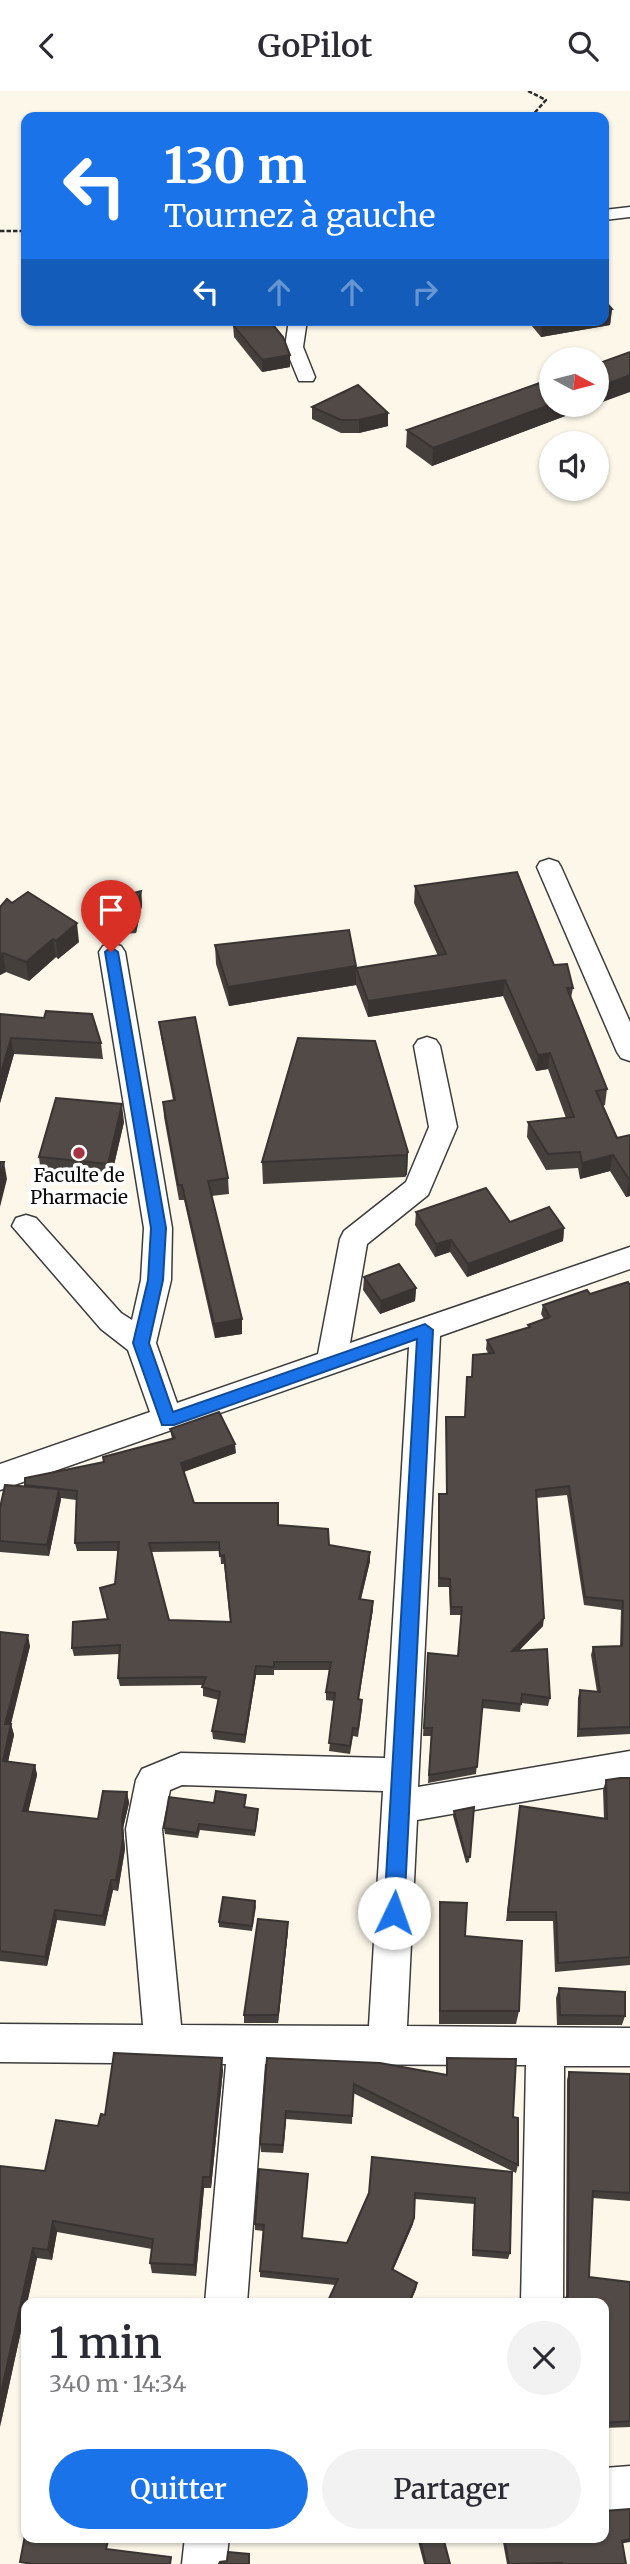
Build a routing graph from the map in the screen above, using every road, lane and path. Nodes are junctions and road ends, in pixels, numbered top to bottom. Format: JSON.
{"nodes":[{"id":1,"x":528,"y":91,"type":"edge"},
{"id":2,"x":535,"y":112,"type":"edge"},
{"id":3,"x":630,"y":212,"type":"edge"},
{"id":4,"x":609,"y":214,"type":"edge"},
{"id":5,"x":0,"y":231,"type":"edge"},
{"id":6,"x":21,"y":231,"type":"edge"},
{"id":7,"x":297,"y":326,"type":"edge"},
{"id":8,"x":306,"y":377,"type":"dead end"},
{"id":9,"x":549,"y":867,"type":"dead end"},
{"id":10,"x":111,"y":952,"type":"dead end"},
{"id":11,"x":427,"y":1046,"type":"dead end"},
{"id":12,"x":630,"y":1052,"type":"edge"},
{"id":13,"x":26,"y":1226,"type":"dead end"},
{"id":14,"x":630,"y":1258,"type":"edge"},
{"id":15,"x":425,"y":1330,"type":"junction"},
{"id":16,"x":141,"y":1343,"type":"junction"},
{"id":17,"x":331,"y":1363,"type":"junction"},
{"id":18,"x":168,"y":1420,"type":"junction"},
{"id":19,"x":0,"y":1477,"type":"edge"},
{"id":20,"x":630,"y":1767,"type":"edge"},
{"id":21,"x":401,"y":1791,"type":"junction"},
{"id":22,"x":0,"y":2043,"type":"edge"},
{"id":23,"x":164,"y":2044,"type":"junction"},
{"id":24,"x":247,"y":2044,"type":"junction"},
{"id":25,"x":387,"y":2044,"type":"junction"},
{"id":26,"x":545,"y":2046,"type":"junction"},
{"id":27,"x":630,"y":2047,"type":"edge"},
{"id":28,"x":226,"y":2298,"type":"edge"},
{"id":29,"x":542,"y":2298,"type":"edge"},
{"id":30,"x":630,"y":2488,"type":"edge"},
{"id":31,"x":609,"y":2490,"type":"edge"},
{"id":32,"x":206,"y":2543,"type":"edge"},
{"id":33,"x":204,"y":2564,"type":"edge"}],
"edges":[{"from":1,"to":2,"type":"path"},
{"from":3,"to":4,"type":"street"},
{"from":5,"to":6,"type":"path"},
{"from":7,"to":8,"type":"street"},
{"from":9,"to":12,"type":"street"},
{"from":10,"to":16,"type":"street"},
{"from":11,"to":17,"type":"street"},
{"from":13,"to":16,"type":"street"},
{"from":14,"to":15,"type":"street"},
{"from":15,"to":17,"type":"street"},
{"from":15,"to":21,"type":"street"},
{"from":16,"to":18,"type":"street"},
{"from":17,"to":18,"type":"street"},
{"from":18,"to":19,"type":"street"},
{"from":20,"to":21,"type":"street"},
{"from":21,"to":23,"type":"street"},
{"from":21,"to":25,"type":"street"},
{"from":22,"to":23,"type":"street"},
{"from":23,"to":24,"type":"street"},
{"from":24,"to":25,"type":"street"},
{"from":24,"to":28,"type":"street"},
{"from":25,"to":26,"type":"street"},
{"from":26,"to":27,"type":"street"},
{"from":26,"to":29,"type":"street"},
{"from":30,"to":31,"type":"street"},
{"from":32,"to":33,"type":"street"}]}
